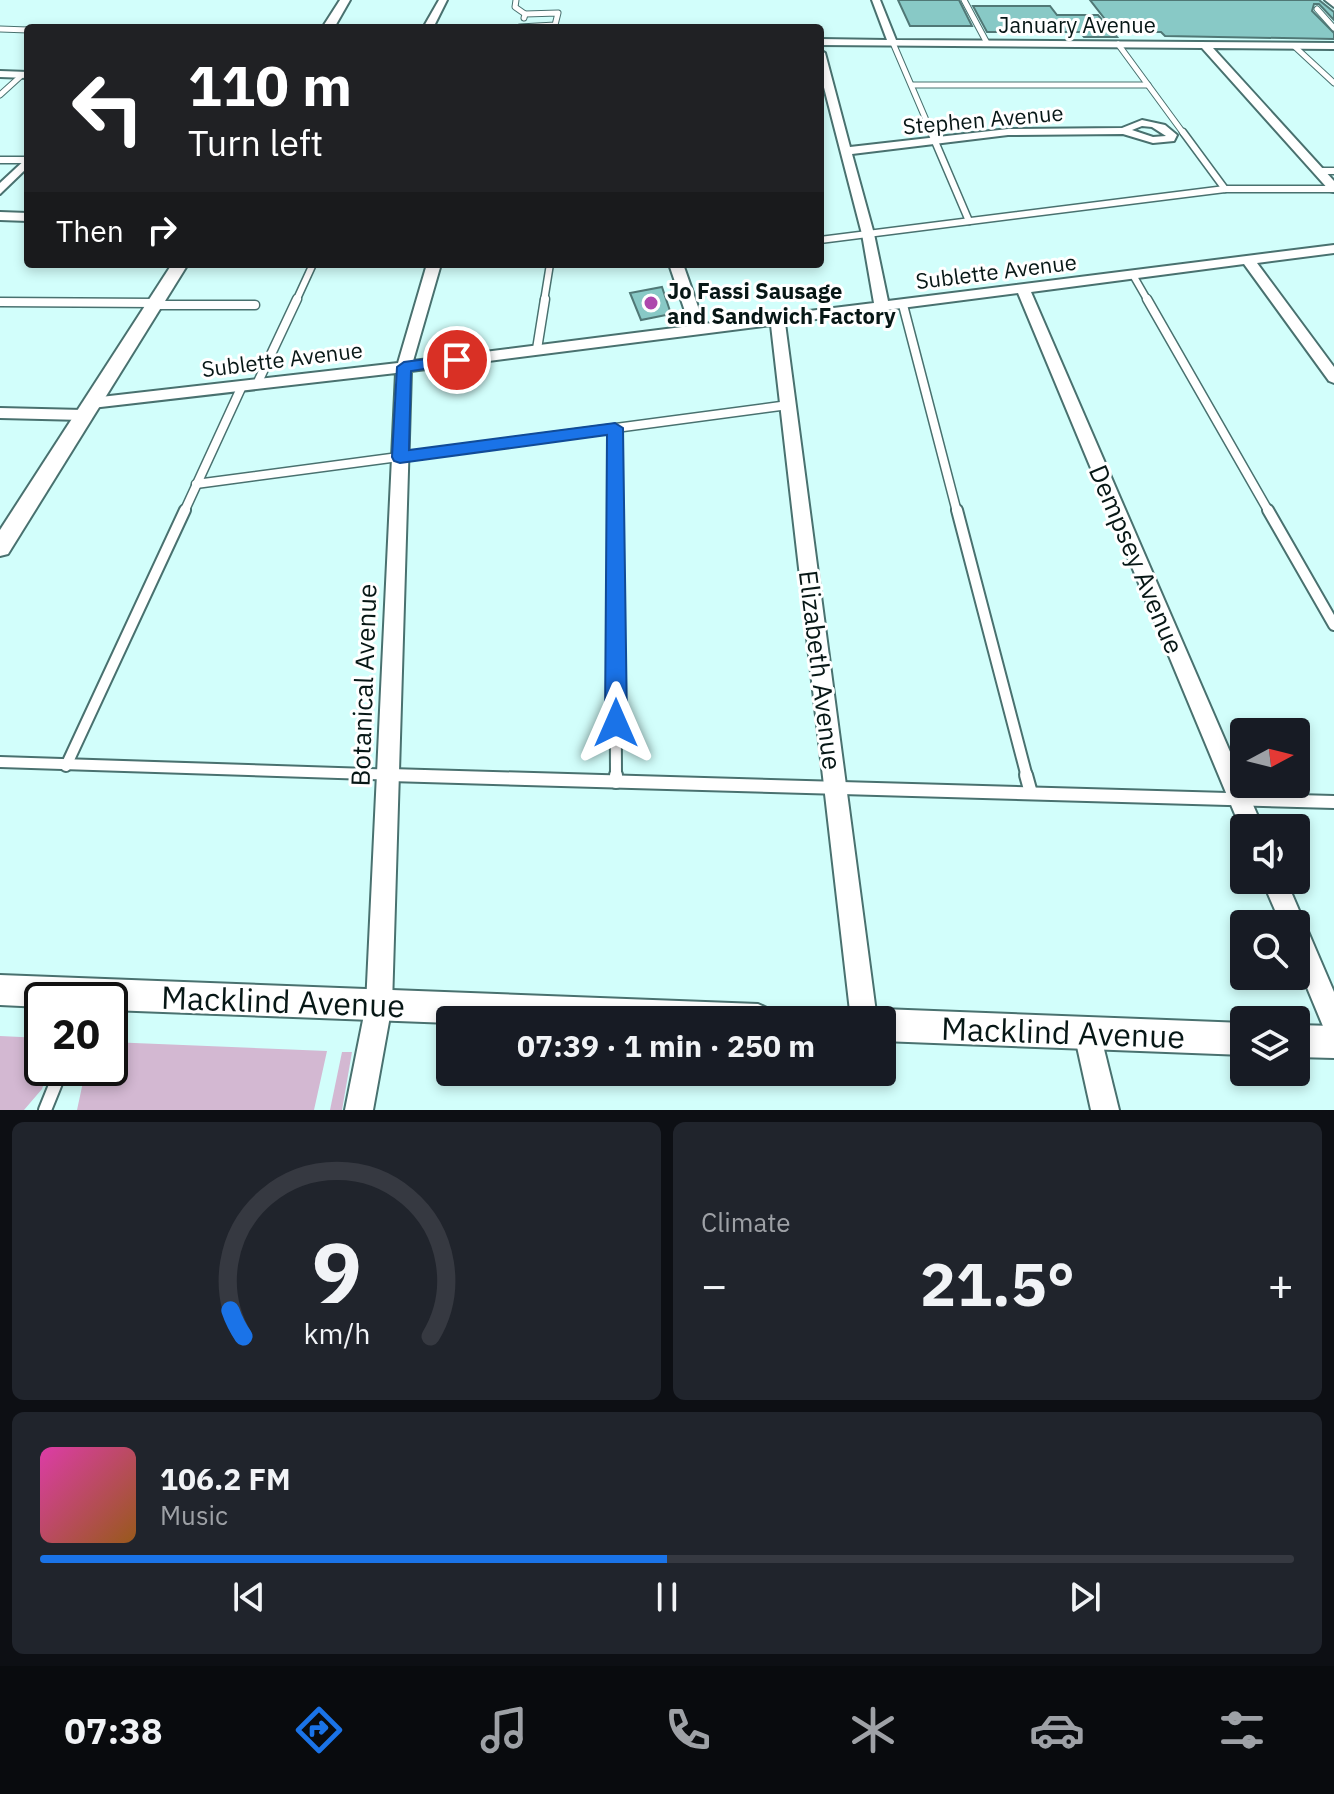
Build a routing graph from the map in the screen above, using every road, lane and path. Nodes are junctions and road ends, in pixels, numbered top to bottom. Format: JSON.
{"nodes":[{"id":1,"x":345,"y":0,"type":"edge"},
{"id":2,"x":443,"y":0,"type":"edge"},
{"id":3,"x":516,"y":0,"type":"edge"},
{"id":4,"x":876,"y":0,"type":"edge"},
{"id":5,"x":964,"y":0,"type":"edge"},
{"id":6,"x":1329,"y":0,"type":"edge"},
{"id":7,"x":1334,"y":4,"type":"edge"},
{"id":8,"x":1317,"y":9,"type":"dead end"},
{"id":9,"x":525,"y":14,"type":"junction"},
{"id":10,"x":1332,"y":20,"type":"edge"},
{"id":11,"x":330,"y":24,"type":"edge"},
{"id":12,"x":430,"y":24,"type":"edge"},
{"id":13,"x":521,"y":24,"type":"edge"},
{"id":14,"x":555,"y":24,"type":"edge"},
{"id":15,"x":1334,"y":28,"type":"edge"},
{"id":16,"x":0,"y":29,"type":"edge"},
{"id":17,"x":24,"y":30,"type":"edge"},
{"id":18,"x":824,"y":42,"type":"edge"},
{"id":19,"x":893,"y":43,"type":"junction"},
{"id":20,"x":987,"y":43,"type":"junction"},
{"id":21,"x":1118,"y":44,"type":"junction"},
{"id":22,"x":1205,"y":45,"type":"junction"},
{"id":23,"x":1294,"y":46,"type":"junction"},
{"id":24,"x":1334,"y":46,"type":"edge"},
{"id":25,"x":824,"y":69,"type":"edge"},
{"id":26,"x":0,"y":74,"type":"edge"},
{"id":27,"x":24,"y":75,"type":"edge"},
{"id":28,"x":24,"y":76,"type":"edge"},
{"id":29,"x":1334,"y":83,"type":"edge"},
{"id":30,"x":912,"y":85,"type":"junction"},
{"id":31,"x":1148,"y":85,"type":"junction"},
{"id":32,"x":0,"y":95,"type":"edge"},
{"id":33,"x":1125,"y":131,"type":"dead end"},
{"id":34,"x":936,"y":141,"type":"junction"},
{"id":35,"x":845,"y":151,"type":"junction"},
{"id":36,"x":0,"y":160,"type":"edge"},
{"id":37,"x":24,"y":160,"type":"edge"},
{"id":38,"x":24,"y":164,"type":"edge"},
{"id":39,"x":1320,"y":171,"type":"junction"},
{"id":40,"x":1334,"y":171,"type":"edge"},
{"id":41,"x":1334,"y":188,"type":"edge"},
{"id":42,"x":1225,"y":189,"type":"junction"},
{"id":43,"x":0,"y":190,"type":"edge"},
{"id":44,"x":0,"y":216,"type":"edge"},
{"id":45,"x":24,"y":217,"type":"edge"},
{"id":46,"x":969,"y":221,"type":"junction"},
{"id":47,"x":868,"y":234,"type":"junction"},
{"id":48,"x":824,"y":240,"type":"edge"},
{"id":49,"x":1334,"y":249,"type":"edge"},
{"id":50,"x":1248,"y":260,"type":"junction"},
{"id":51,"x":178,"y":268,"type":"edge"},
{"id":52,"x":311,"y":268,"type":"edge"},
{"id":53,"x":433,"y":268,"type":"edge"},
{"id":54,"x":549,"y":268,"type":"edge"},
{"id":55,"x":677,"y":268,"type":"edge"},
{"id":56,"x":1133,"y":275,"type":"junction"},
{"id":57,"x":1023,"y":289,"type":"junction"},
{"id":58,"x":0,"y":302,"type":"edge"},
{"id":59,"x":155,"y":304,"type":"junction"},
{"id":60,"x":255,"y":305,"type":"dead end"},
{"id":61,"x":903,"y":305,"type":"junction"},
{"id":62,"x":882,"y":307,"type":"junction"},
{"id":63,"x":777,"y":319,"type":"junction"},
{"id":64,"x":698,"y":328,"type":"junction"},
{"id":65,"x":537,"y":349,"type":"junction"},
{"id":66,"x":404,"y":367,"type":"junction"},
{"id":67,"x":1334,"y":378,"type":"edge"},
{"id":68,"x":250,"y":385,"type":"junction"},
{"id":69,"x":788,"y":405,"type":"junction"},
{"id":70,"x":87,"y":409,"type":"junction"},
{"id":71,"x":0,"y":413,"type":"edge"},
{"id":72,"x":615,"y":428,"type":"junction"},
{"id":73,"x":400,"y":457,"type":"junction"},
{"id":74,"x":196,"y":484,"type":"junction"},
{"id":75,"x":0,"y":548,"type":"edge"},
{"id":76,"x":1334,"y":625,"type":"edge"},
{"id":77,"x":0,"y":762,"type":"edge"},
{"id":78,"x":66,"y":766,"type":"junction"},
{"id":79,"x":388,"y":776,"type":"junction"},
{"id":80,"x":616,"y":782,"type":"junction"},
{"id":81,"x":836,"y":788,"type":"junction"},
{"id":82,"x":1031,"y":793,"type":"junction"},
{"id":83,"x":1240,"y":799,"type":"junction"},
{"id":84,"x":1334,"y":802,"type":"edge"},
{"id":85,"x":1246,"y":814,"type":"edge"},
{"id":86,"x":1310,"y":965,"type":"edge"},
{"id":87,"x":0,"y":990,"type":"edge"},
{"id":88,"x":24,"y":992,"type":"edge"},
{"id":89,"x":128,"y":998,"type":"edge"},
{"id":90,"x":379,"y":1005,"type":"junction"},
{"id":91,"x":862,"y":1006,"type":"edge"},
{"id":92,"x":436,"y":1007,"type":"edge"},
{"id":93,"x":1334,"y":1022,"type":"edge"},
{"id":94,"x":896,"y":1026,"type":"edge"},
{"id":95,"x":1087,"y":1033,"type":"junction"},
{"id":96,"x":1230,"y":1038,"type":"edge"},
{"id":97,"x":1310,"y":1041,"type":"edge"},
{"id":98,"x":1334,"y":1042,"type":"edge"},
{"id":99,"x":55,"y":1086,"type":"edge"},
{"id":100,"x":45,"y":1110,"type":"edge"},
{"id":101,"x":359,"y":1110,"type":"edge"},
{"id":102,"x":1105,"y":1110,"type":"edge"}],
"edges":[{"from":1,"to":11,"type":"street"},
{"from":2,"to":12,"type":"street"},
{"from":3,"to":9,"type":"lane"},
{"from":4,"to":19,"type":"street"},
{"from":5,"to":20,"type":"lane"},
{"from":6,"to":7,"type":"street"},
{"from":8,"to":10,"type":"lane"},
{"from":9,"to":13,"type":"lane"},
{"from":9,"to":14,"type":"lane"},
{"from":10,"to":15,"type":"lane"},
{"from":16,"to":17,"type":"lane"},
{"from":18,"to":19,"type":"street","name":"January Avenue"},
{"from":19,"to":20,"type":"street","name":"January Avenue"},
{"from":19,"to":30,"type":"lane"},
{"from":20,"to":21,"type":"street","name":"January Avenue"},
{"from":21,"to":22,"type":"street","name":"January Avenue"},
{"from":21,"to":31,"type":"lane"},
{"from":22,"to":23,"type":"street","name":"January Avenue"},
{"from":22,"to":39,"type":"street"},
{"from":23,"to":24,"type":"street","name":"January Avenue"},
{"from":23,"to":29,"type":"lane"},
{"from":25,"to":35,"type":"street"},
{"from":26,"to":27,"type":"street"},
{"from":28,"to":32,"type":"lane"},
{"from":30,"to":31,"type":"lane"},
{"from":30,"to":34,"type":"lane"},
{"from":31,"to":42,"type":"lane"},
{"from":33,"to":34,"type":"street","name":"Stephen Avenue"},
{"from":34,"to":35,"type":"street","name":"Stephen Avenue"},
{"from":34,"to":46,"type":"lane"},
{"from":35,"to":47,"type":"street"},
{"from":36,"to":37,"type":"lane"},
{"from":38,"to":43,"type":"street"},
{"from":39,"to":40,"type":"lane"},
{"from":39,"to":41,"type":"street"},
{"from":41,"to":42,"type":"lane"},
{"from":42,"to":46,"type":"lane"},
{"from":44,"to":45,"type":"street"},
{"from":46,"to":47,"type":"lane"},
{"from":47,"to":48,"type":"lane"},
{"from":47,"to":62,"type":"street"},
{"from":49,"to":50,"type":"street","name":"Sublette Avenue"},
{"from":50,"to":56,"type":"street","name":"Sublette Avenue"},
{"from":50,"to":67,"type":"street"},
{"from":51,"to":59,"type":"street"},
{"from":52,"to":68,"type":"lane"},
{"from":53,"to":66,"type":"street","name":"Botanical Avenue"},
{"from":54,"to":65,"type":"lane"},
{"from":55,"to":64,"type":"street"},
{"from":56,"to":57,"type":"street","name":"Sublette Avenue"},
{"from":56,"to":76,"type":"lane"},
{"from":57,"to":61,"type":"street","name":"Sublette Avenue"},
{"from":57,"to":83,"type":"street","name":"Dempsey Avenue"},
{"from":58,"to":59,"type":"lane"},
{"from":59,"to":60,"type":"lane"},
{"from":59,"to":70,"type":"street"},
{"from":61,"to":62,"type":"street","name":"Sublette Avenue"},
{"from":61,"to":82,"type":"lane"},
{"from":62,"to":63,"type":"street","name":"Sublette Avenue"},
{"from":63,"to":64,"type":"street","name":"Sublette Avenue"},
{"from":63,"to":69,"type":"street","name":"Elizabeth Avenue"},
{"from":64,"to":65,"type":"street","name":"Sublette Avenue"},
{"from":65,"to":66,"type":"street","name":"Sublette Avenue"},
{"from":66,"to":68,"type":"street","name":"Sublette Avenue"},
{"from":66,"to":73,"type":"street","name":"Botanical Avenue"},
{"from":68,"to":70,"type":"street","name":"Sublette Avenue"},
{"from":68,"to":74,"type":"lane"},
{"from":69,"to":72,"type":"lane"},
{"from":69,"to":81,"type":"street","name":"Elizabeth Avenue"},
{"from":70,"to":71,"type":"street","name":"Sublette Avenue"},
{"from":70,"to":75,"type":"street"},
{"from":72,"to":73,"type":"lane"},
{"from":72,"to":80,"type":"lane"},
{"from":73,"to":74,"type":"lane"},
{"from":73,"to":79,"type":"street","name":"Botanical Avenue"},
{"from":74,"to":78,"type":"lane"},
{"from":77,"to":78,"type":"lane"},
{"from":78,"to":79,"type":"lane"},
{"from":79,"to":80,"type":"lane"},
{"from":79,"to":90,"type":"street","name":"Botanical Avenue"},
{"from":80,"to":81,"type":"lane"},
{"from":81,"to":82,"type":"lane"},
{"from":81,"to":91,"type":"street","name":"Elizabeth Avenue"},
{"from":82,"to":83,"type":"lane"},
{"from":83,"to":84,"type":"lane"},
{"from":83,"to":85,"type":"street","name":"Dempsey Avenue"},
{"from":86,"to":93,"type":"street"},
{"from":87,"to":88,"type":"street","name":"Macklind Avenue"},
{"from":89,"to":90,"type":"street","name":"Macklind Avenue"},
{"from":90,"to":92,"type":"street","name":"Macklind Avenue"},
{"from":90,"to":101,"type":"street","name":"Botanical Avenue"},
{"from":94,"to":95,"type":"street","name":"Macklind Avenue"},
{"from":95,"to":96,"type":"street","name":"Macklind Avenue"},
{"from":95,"to":102,"type":"street"},
{"from":97,"to":98,"type":"street"},
{"from":99,"to":100,"type":"lane"}]}
